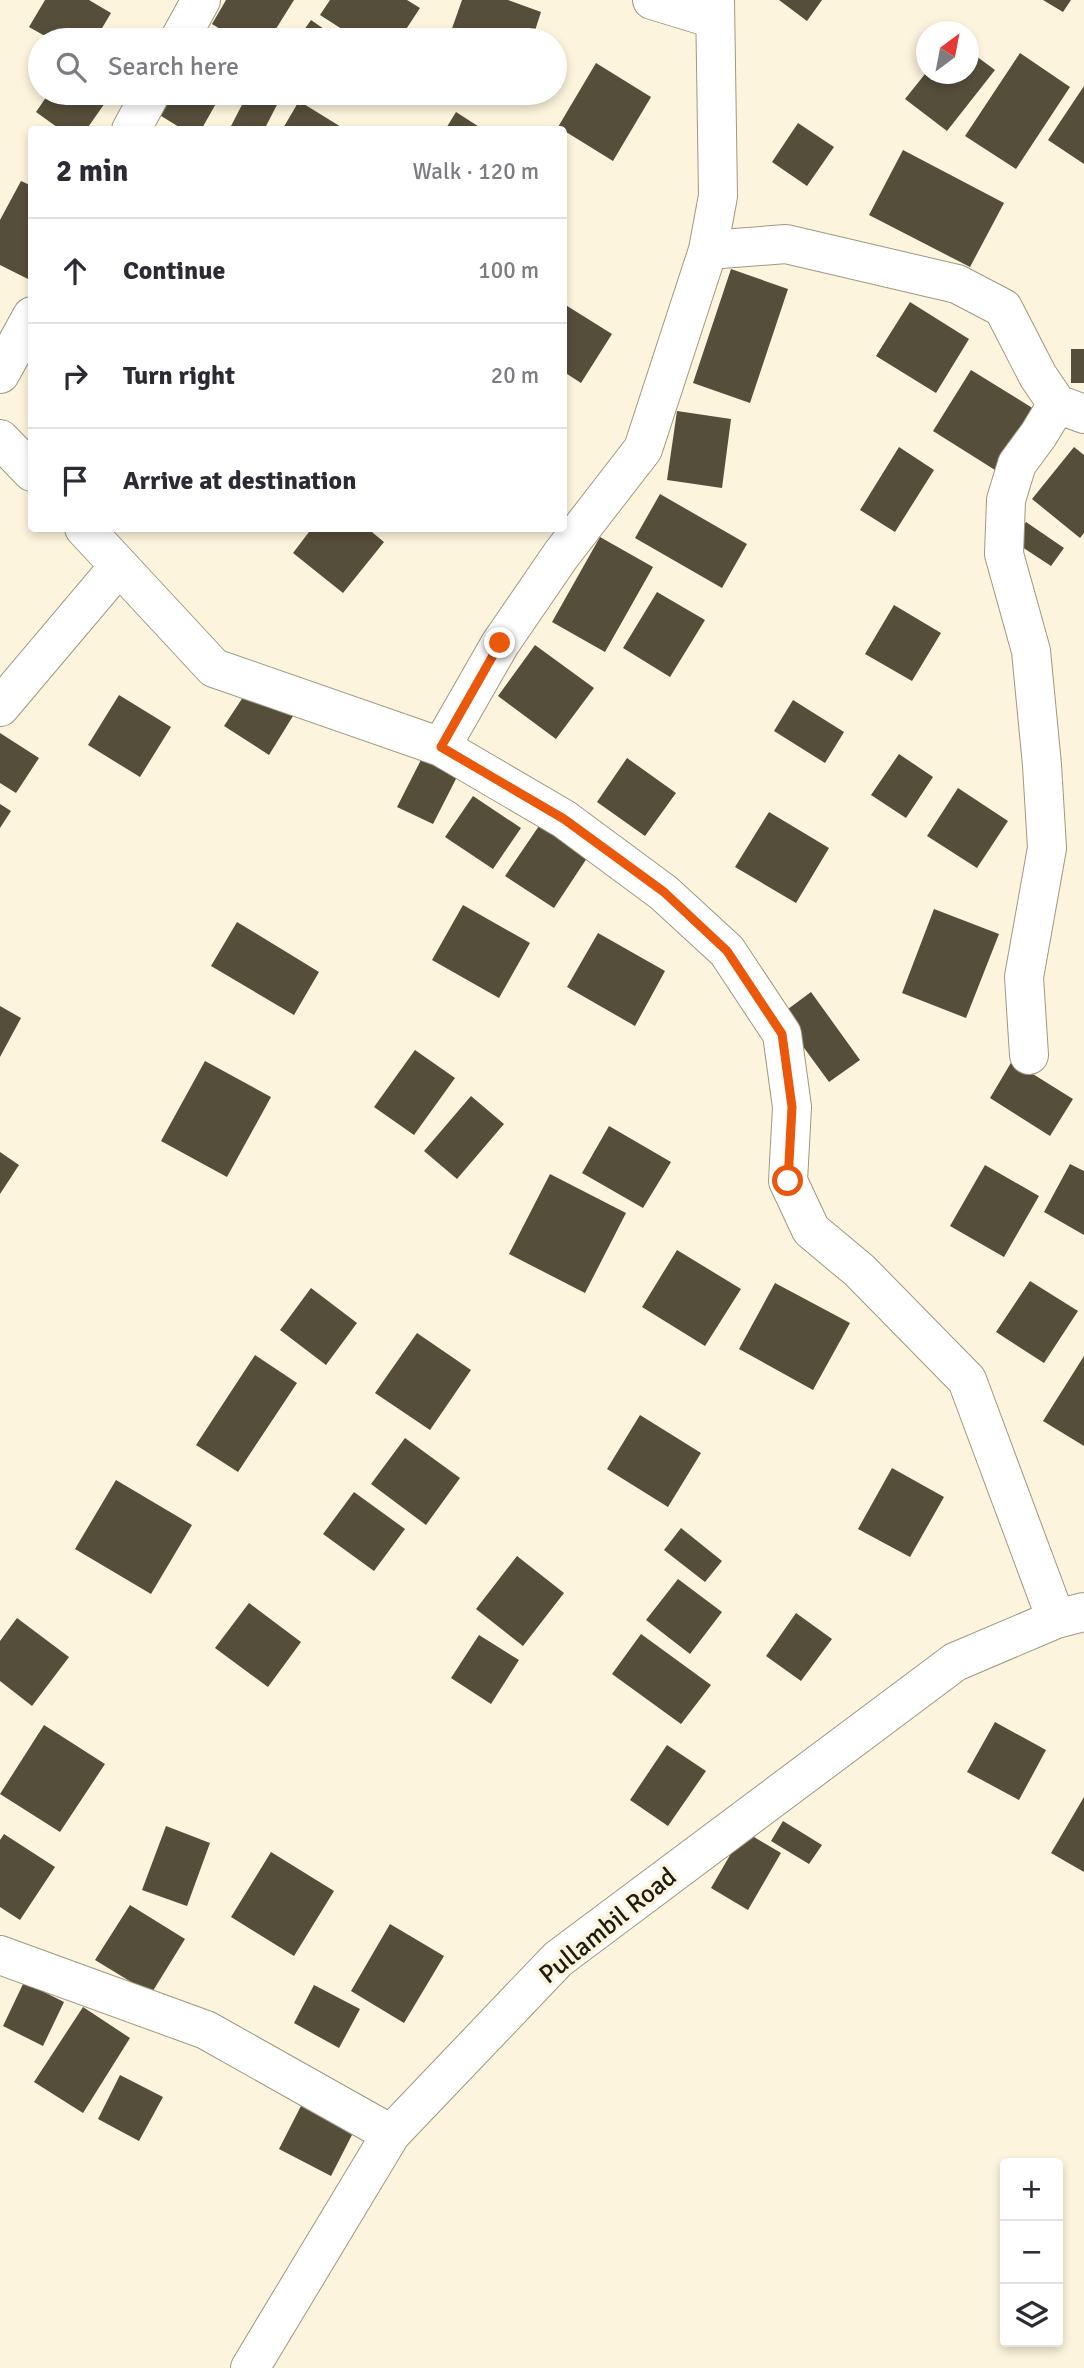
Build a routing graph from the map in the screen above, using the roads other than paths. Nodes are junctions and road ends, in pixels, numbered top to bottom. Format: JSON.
{"nodes":[{"id":1,"x":201,"y":0,"type":"edge"},
{"id":2,"x":652,"y":0,"type":"edge"},
{"id":3,"x":713,"y":0,"type":"edge"},
{"id":4,"x":186,"y":28,"type":"edge"},
{"id":5,"x":145,"y":105,"type":"edge"},
{"id":6,"x":133,"y":126,"type":"edge"},
{"id":7,"x":708,"y":250,"type":"junction"},
{"id":8,"x":28,"y":323,"type":"edge"},
{"id":9,"x":0,"y":374,"type":"edge"},
{"id":10,"x":1070,"y":409,"type":"edge"},
{"id":11,"x":0,"y":439,"type":"edge"},
{"id":12,"x":28,"y":468,"type":"edge"},
{"id":13,"x":88,"y":532,"type":"edge"},
{"id":14,"x":119,"y":566,"type":"junction"},
{"id":15,"x":0,"y":708,"type":"edge"},
{"id":16,"x":441,"y":747,"type":"junction"},
{"id":17,"x":1030,"y":1055,"type":"dead end"},
{"id":18,"x":1070,"y":1616,"type":"edge"},
{"id":19,"x":0,"y":1955,"type":"edge"},
{"id":20,"x":391,"y":2134,"type":"junction"},
{"id":21,"x":250,"y":2368,"type":"edge"}],
"edges":[{"from":1,"to":4,"type":"street"},
{"from":2,"to":3,"type":"street"},
{"from":3,"to":7,"type":"street"},
{"from":5,"to":6,"type":"street"},
{"from":7,"to":10,"type":"street"},
{"from":7,"to":16,"type":"street"},
{"from":8,"to":9,"type":"street"},
{"from":10,"to":17,"type":"street"},
{"from":11,"to":12,"type":"street"},
{"from":13,"to":14,"type":"street"},
{"from":14,"to":15,"type":"street"},
{"from":14,"to":16,"type":"street"},
{"from":16,"to":18,"type":"street"},
{"from":18,"to":20,"type":"street","name":"Pullambil Road"},
{"from":19,"to":20,"type":"street"},
{"from":20,"to":21,"type":"street","name":"Pullambil Road"}]}
